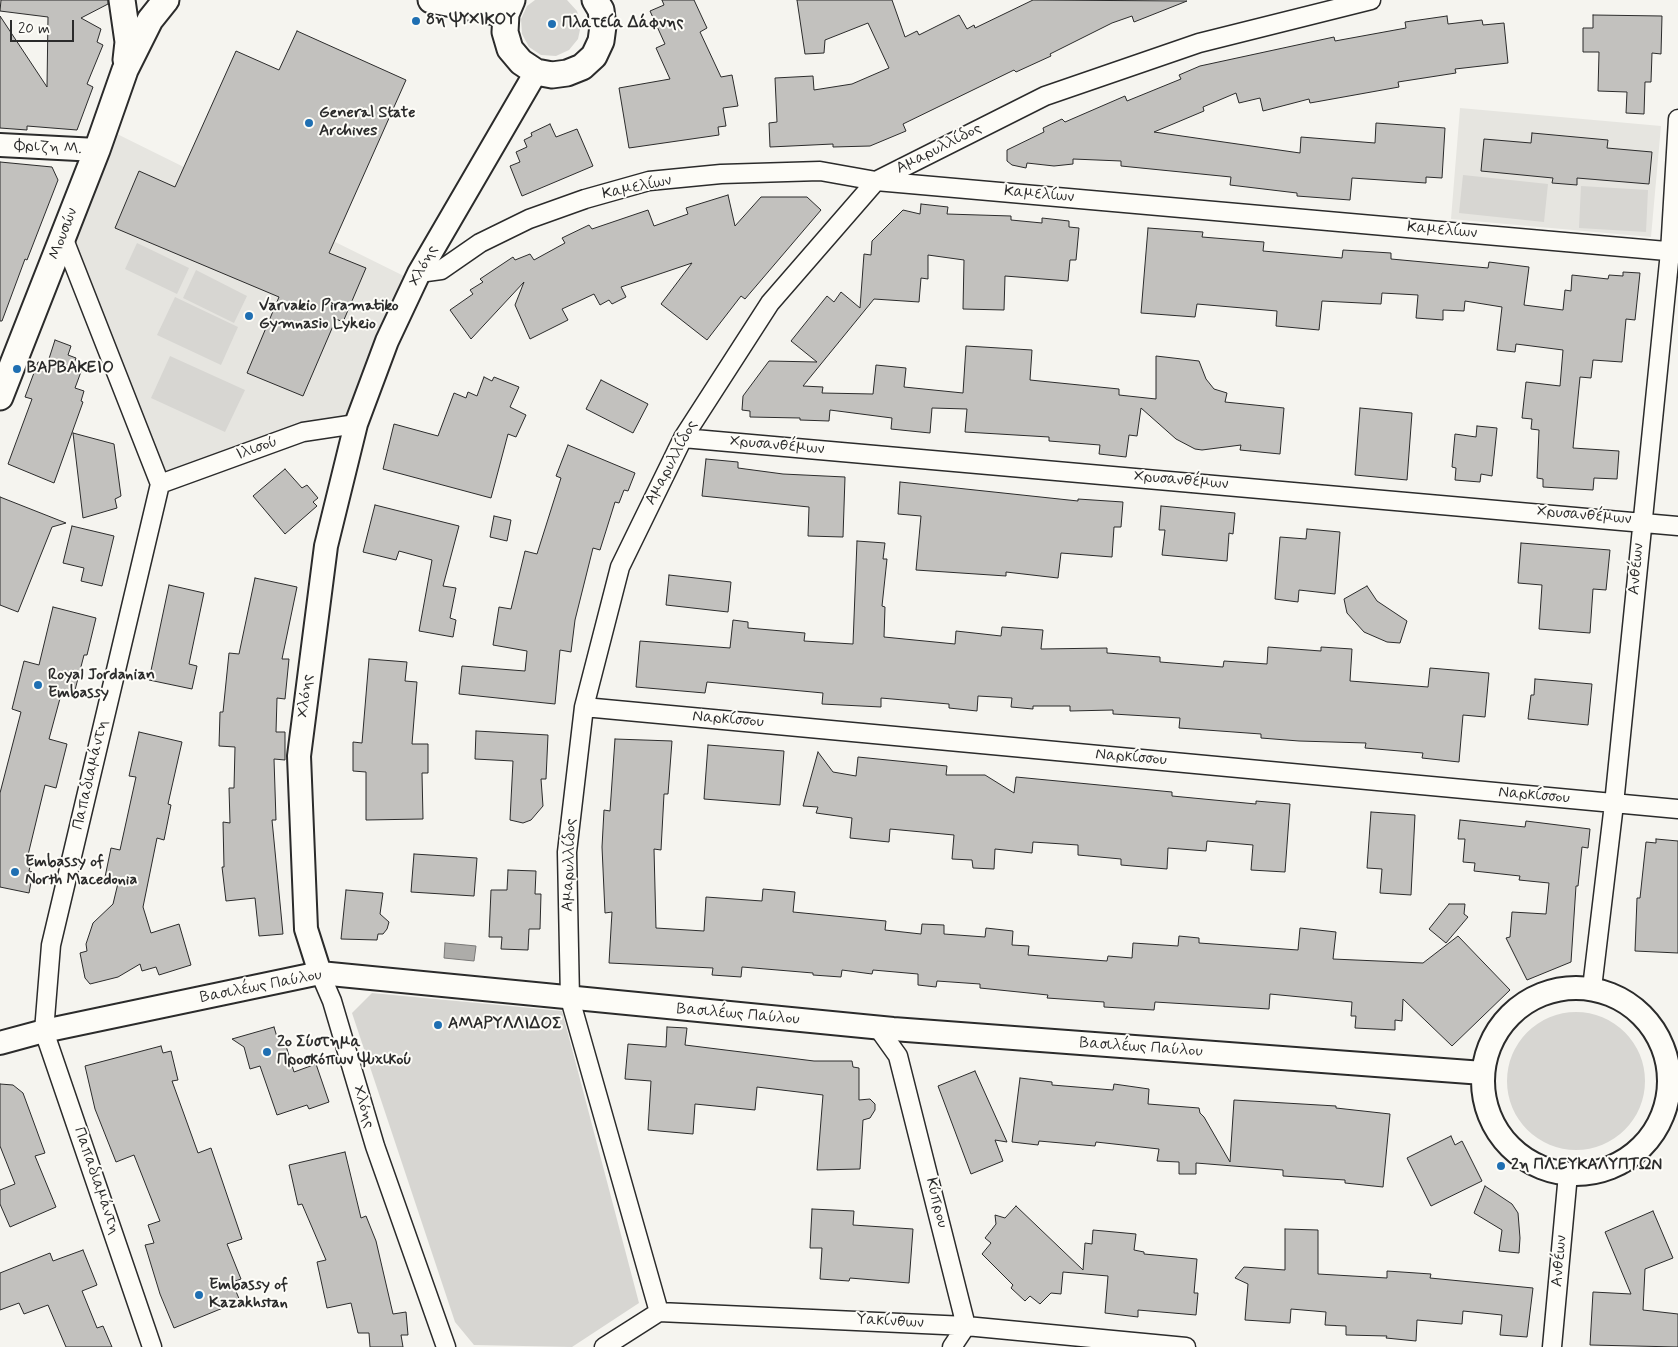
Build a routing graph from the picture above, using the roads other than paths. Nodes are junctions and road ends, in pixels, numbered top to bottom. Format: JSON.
{"nodes":[{"id":1,"x":122,"y":0,"type":"edge"},
{"id":2,"x":166,"y":0,"type":"edge"},
{"id":3,"x":431,"y":0,"type":"edge"},
{"id":4,"x":595,"y":0,"type":"edge"},
{"id":5,"x":1371,"y":0,"type":"edge"},
{"id":6,"x":509,"y":7,"type":"edge"},
{"id":7,"x":125,"y":70,"type":"junction"},
{"id":8,"x":536,"y":72,"type":"junction"},
{"id":9,"x":1678,"y":119,"type":"edge"},
{"id":10,"x":0,"y":146,"type":"edge"},
{"id":11,"x":97,"y":150,"type":"junction"},
{"id":12,"x":876,"y":181,"type":"junction"},
{"id":13,"x":62,"y":237,"type":"junction"},
{"id":14,"x":1674,"y":252,"type":"edge"},
{"id":15,"x":419,"y":273,"type":"junction"},
{"id":16,"x":0,"y":397,"type":"edge"},
{"id":17,"x":356,"y":424,"type":"junction"},
{"id":18,"x":683,"y":438,"type":"junction"},
{"id":19,"x":160,"y":484,"type":"junction"},
{"id":20,"x":1641,"y":521,"type":"junction"},
{"id":21,"x":1678,"y":526,"type":"edge"},
{"id":22,"x":584,"y":707,"type":"junction"},
{"id":23,"x":1614,"y":804,"type":"junction"},
{"id":24,"x":1678,"y":809,"type":"edge"},
{"id":25,"x":320,"y":973,"type":"junction"},
{"id":26,"x":1592,"y":988,"type":"junction"},
{"id":27,"x":570,"y":999,"type":"junction"},
{"id":28,"x":878,"y":1028,"type":"junction"},
{"id":29,"x":915,"y":1031,"type":"junction"},
{"id":30,"x":44,"y":1032,"type":"junction"},
{"id":31,"x":0,"y":1043,"type":"edge"},
{"id":32,"x":898,"y":1056,"type":"junction"},
{"id":33,"x":1482,"y":1073,"type":"junction"},
{"id":34,"x":1673,"y":1104,"type":"edge"},
{"id":35,"x":1568,"y":1174,"type":"junction"},
{"id":36,"x":658,"y":1312,"type":"junction"},
{"id":37,"x":966,"y":1326,"type":"junction"},
{"id":38,"x":152,"y":1347,"type":"edge"},
{"id":39,"x":446,"y":1347,"type":"edge"},
{"id":40,"x":604,"y":1347,"type":"edge"},
{"id":41,"x":952,"y":1347,"type":"edge"},
{"id":42,"x":1186,"y":1347,"type":"edge"},
{"id":43,"x":1552,"y":1347,"type":"edge"}],
"edges":[{"from":1,"to":7,"type":"main road"},
{"from":2,"to":7,"type":"main road"},
{"from":3,"to":6,"type":"main road"},
{"from":4,"to":8,"type":"main road"},
{"from":5,"to":12,"type":"street","name":"Αμαρυλλίδος"},
{"from":6,"to":8,"type":"main road"},
{"from":7,"to":11,"type":"main road","name":"Μουσών"},
{"from":8,"to":15,"type":"street","name":"Χλόης"},
{"from":9,"to":14,"type":"street","name":"Ανθέων"},
{"from":10,"to":11,"type":"street","name":"Φριζη Μ."},
{"from":11,"to":13,"type":"main road","name":"Μουσών"},
{"from":12,"to":14,"type":"street","name":"Καμελίων"},
{"from":12,"to":15,"type":"street","name":"Καμελίων"},
{"from":12,"to":18,"type":"street","name":"Αμαρυλλίδος"},
{"from":13,"to":16,"type":"main road","name":"Μουσών"},
{"from":13,"to":19,"type":"street"},
{"from":14,"to":20,"type":"street","name":"Ανθέων"},
{"from":15,"to":17,"type":"street","name":"Χλόης"},
{"from":17,"to":19,"type":"street","name":"Ιλισού"},
{"from":17,"to":25,"type":"street","name":"Χλόης"},
{"from":18,"to":20,"type":"street","name":"Χρυσανθέμων"},
{"from":18,"to":22,"type":"street","name":"Αμαρυλλίδος"},
{"from":19,"to":30,"type":"street","name":"Παπαδιαμάντη"},
{"from":20,"to":21,"type":"street","name":"Χρυσανθέμων"},
{"from":20,"to":23,"type":"street","name":"Ανθέων"},
{"from":22,"to":23,"type":"street","name":"Ναρκίσσου"},
{"from":22,"to":27,"type":"street","name":"Αμαρυλλίδος"},
{"from":23,"to":24,"type":"street","name":"Ναρκίσσου"},
{"from":23,"to":26,"type":"street","name":"Ανθέων"},
{"from":25,"to":27,"type":"street","name":"Βασιλέως Παύλου"},
{"from":25,"to":30,"type":"street","name":"Βασιλέως Παύλου"},
{"from":25,"to":39,"type":"street","name":"Χλόης"},
{"from":26,"to":33,"type":"street"},
{"from":26,"to":34,"type":"street"},
{"from":27,"to":28,"type":"street","name":"Βασιλέως Παύλου"},
{"from":27,"to":36,"type":"street","name":"Αμαρυλλίδος"},
{"from":28,"to":29,"type":"street","name":"Βασιλέως Παύλου"},
{"from":28,"to":32,"type":"street","name":"Κύπρου"},
{"from":29,"to":32,"type":"street"},
{"from":29,"to":33,"type":"street","name":"Βασιλέως Παύλου"},
{"from":30,"to":31,"type":"street","name":"Βασιλέως Παύλου"},
{"from":30,"to":38,"type":"street","name":"Παπαδιαμάντη"},
{"from":32,"to":37,"type":"street","name":"Κύπρου"},
{"from":33,"to":35,"type":"street"},
{"from":34,"to":35,"type":"street"},
{"from":35,"to":43,"type":"street","name":"Ανθέων"},
{"from":36,"to":37,"type":"street","name":"Υακίνθων"},
{"from":36,"to":40,"type":"street"},
{"from":37,"to":41,"type":"street"},
{"from":37,"to":42,"type":"street","name":"Υακίνθων"}]}
